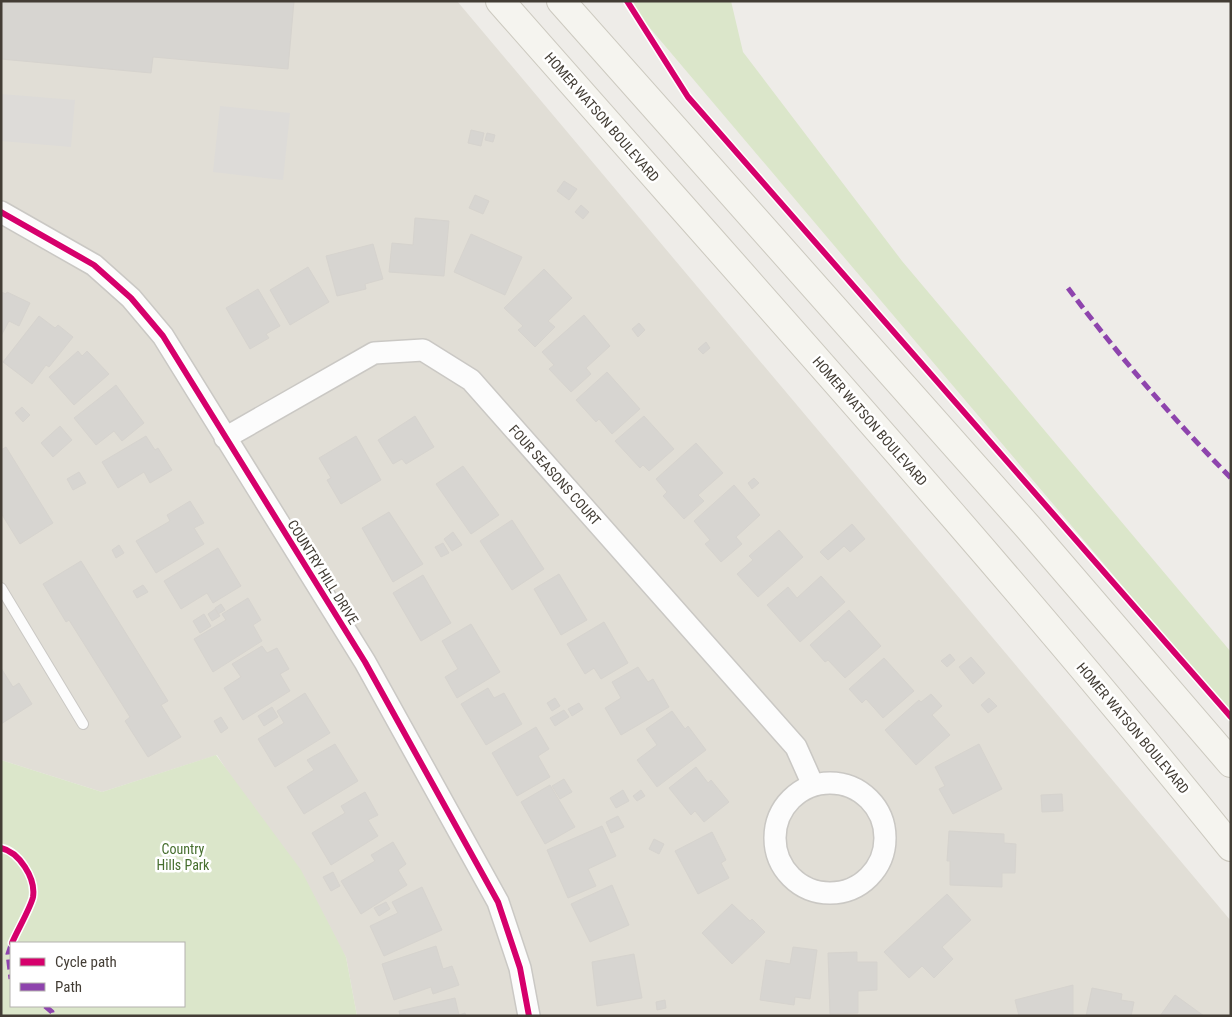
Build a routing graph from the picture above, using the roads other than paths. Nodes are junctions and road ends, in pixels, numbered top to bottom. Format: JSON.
{"nodes":[{"id":1,"x":500,"y":1,"type":"edge"},
{"id":2,"x":561,"y":1,"type":"edge"},
{"id":3,"x":1,"y":212,"type":"edge"},
{"id":4,"x":225,"y":438,"type":"junction"},
{"id":5,"x":1,"y":588,"type":"edge"},
{"id":6,"x":83,"y":724,"type":"dead end"},
{"id":7,"x":1231,"y":763,"type":"edge"},
{"id":8,"x":813,"y":785,"type":"junction"},
{"id":9,"x":1231,"y":847,"type":"edge"},
{"id":10,"x":529,"y":1016,"type":"edge"}],
"edges":[{"from":1,"to":9,"type":"main road","name":"HOMER WATSON BOULEVARD"},
{"from":2,"to":7,"type":"main road"},
{"from":3,"to":4,"type":"street","name":"COUNTRY HILL DRIVE"},
{"from":4,"to":8,"type":"street","name":"FOUR SEASONS COURT"},
{"from":4,"to":10,"type":"street","name":"COUNTRY HILL DRIVE"},
{"from":5,"to":6,"type":"lane"},
{"from":8,"to":8,"type":"street"}]}
